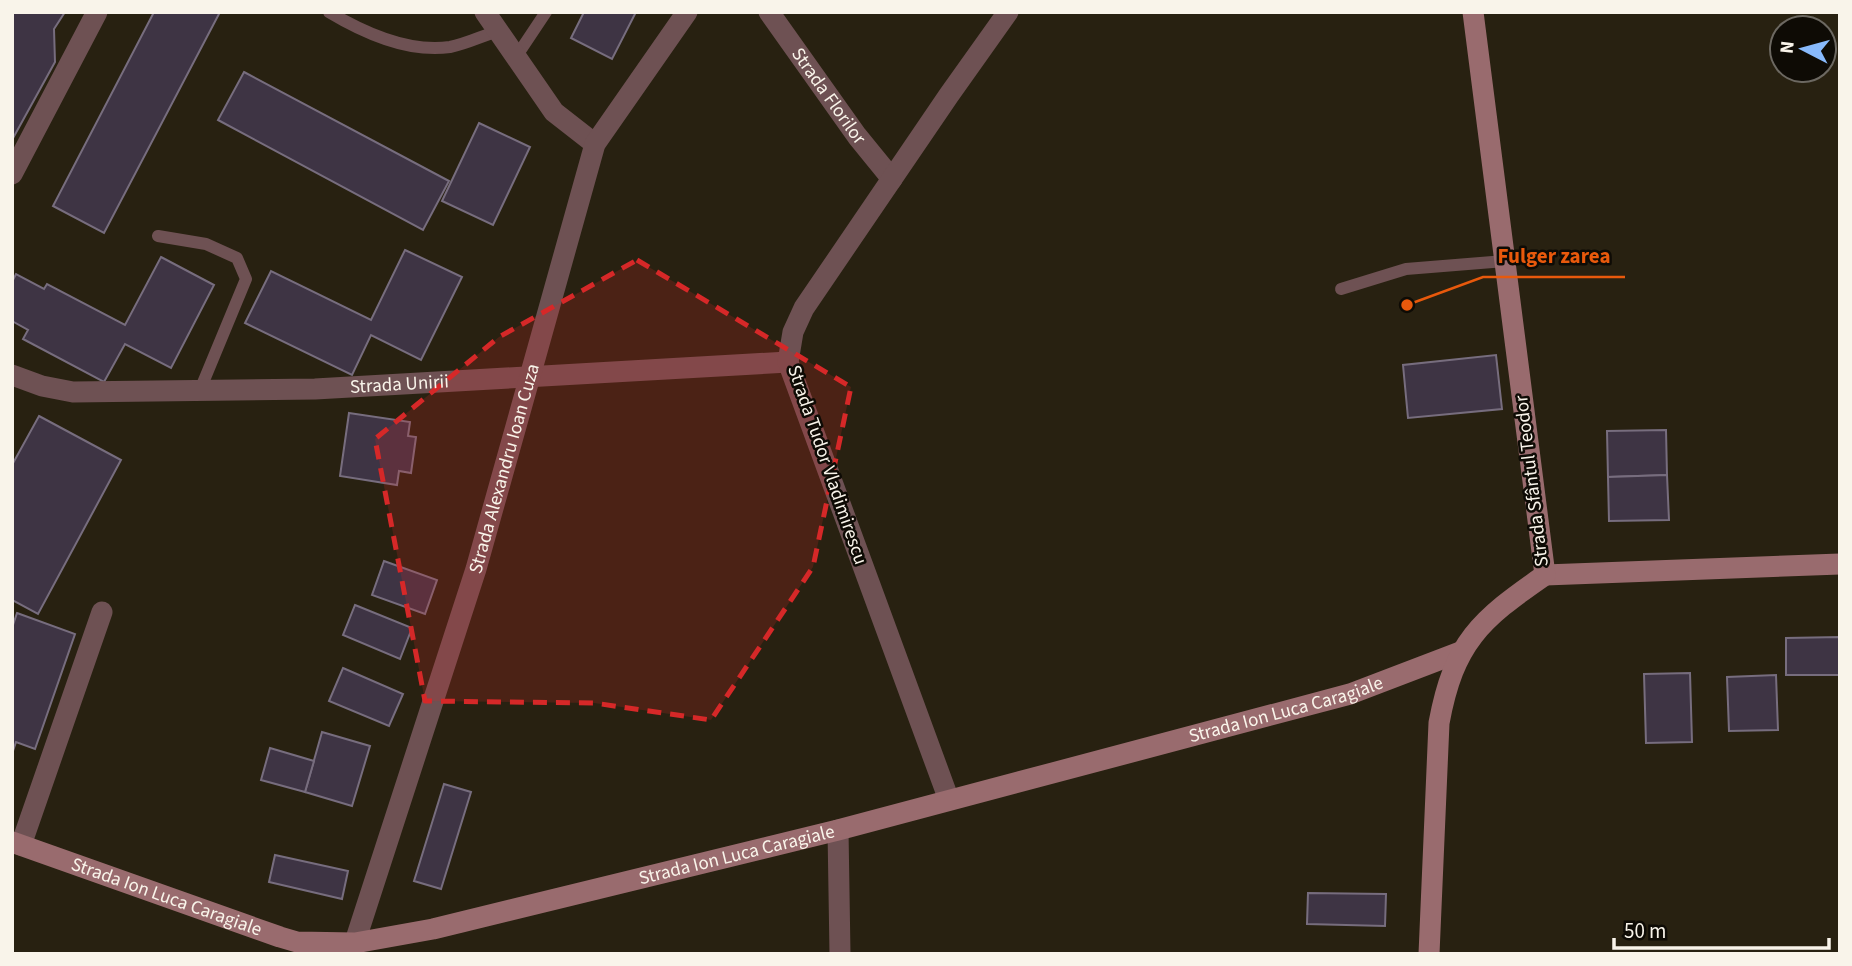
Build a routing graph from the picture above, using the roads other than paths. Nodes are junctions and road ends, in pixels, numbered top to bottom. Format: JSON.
{"nodes":[{"id":1,"x":97,"y":12,"type":"edge"},
{"id":2,"x":329,"y":12,"type":"edge"},
{"id":3,"x":485,"y":12,"type":"edge"},
{"id":4,"x":546,"y":12,"type":"edge"},
{"id":5,"x":687,"y":12,"type":"edge"},
{"id":6,"x":769,"y":12,"type":"edge"},
{"id":7,"x":1008,"y":12,"type":"edge"},
{"id":8,"x":1473,"y":12,"type":"edge"},
{"id":9,"x":498,"y":31,"type":"junction"},
{"id":10,"x":516,"y":57,"type":"junction"},
{"id":11,"x":595,"y":144,"type":"junction"},
{"id":12,"x":12,"y":174,"type":"edge"},
{"id":13,"x":892,"y":179,"type":"junction"},
{"id":14,"x":159,"y":236,"type":"dead end"},
{"id":15,"x":1505,"y":261,"type":"junction"},
{"id":16,"x":1341,"y":289,"type":"dead end"},
{"id":17,"x":788,"y":362,"type":"junction"},
{"id":18,"x":12,"y":375,"type":"edge"},
{"id":19,"x":531,"y":376,"type":"junction"},
{"id":20,"x":201,"y":390,"type":"junction"},
{"id":21,"x":1840,"y":564,"type":"edge"},
{"id":22,"x":1545,"y":575,"type":"junction"},
{"id":23,"x":102,"y":612,"type":"dead end"},
{"id":24,"x":1460,"y":652,"type":"junction"},
{"id":25,"x":949,"y":800,"type":"junction"},
{"id":26,"x":838,"y":830,"type":"junction"},
{"id":27,"x":17,"y":843,"type":"edge"},
{"id":28,"x":353,"y":948,"type":"edge"},
{"id":29,"x":840,"y":954,"type":"edge"},
{"id":30,"x":1429,"y":954,"type":"edge"}],
"edges":[{"from":1,"to":12,"type":"street"},
{"from":2,"to":9,"type":"lane"},
{"from":3,"to":9,"type":"street"},
{"from":4,"to":10,"type":"lane"},
{"from":5,"to":11,"type":"street","name":"Strada Alexandru Ioan Cuza"},
{"from":6,"to":13,"type":"street","name":"Strada Florilor"},
{"from":7,"to":13,"type":"street","name":"Strada Tudor Vladimirescu"},
{"from":8,"to":15,"type":"main road","name":"Strada Sfântul Teodor"},
{"from":9,"to":10,"type":"street"},
{"from":10,"to":11,"type":"street"},
{"from":11,"to":19,"type":"street","name":"Strada Alexandru Ioan Cuza"},
{"from":13,"to":17,"type":"street","name":"Strada Tudor Vladimirescu"},
{"from":14,"to":20,"type":"lane"},
{"from":15,"to":16,"type":"lane"},
{"from":15,"to":22,"type":"main road","name":"Strada Sfântul Teodor"},
{"from":17,"to":19,"type":"street","name":"Strada Unirii"},
{"from":17,"to":25,"type":"street","name":"Strada Tudor Vladimirescu"},
{"from":18,"to":20,"type":"street","name":"Strada Unirii"},
{"from":19,"to":20,"type":"street","name":"Strada Unirii"},
{"from":19,"to":28,"type":"street","name":"Strada Alexandru Ioan Cuza"},
{"from":21,"to":22,"type":"main road"},
{"from":22,"to":24,"type":"main road","name":"Strada Sfântul Teodor"},
{"from":23,"to":27,"type":"street"},
{"from":24,"to":25,"type":"main road","name":"Strada Ion Luca Caragiale"},
{"from":24,"to":30,"type":"main road","name":"Strada Sfântul Teodor"},
{"from":25,"to":26,"type":"main road","name":"Strada Ion Luca Caragiale"},
{"from":26,"to":28,"type":"main road","name":"Strada Ion Luca Caragiale"},
{"from":26,"to":29,"type":"street"},
{"from":27,"to":28,"type":"main road","name":"Strada Ion Luca Caragiale"}]}
